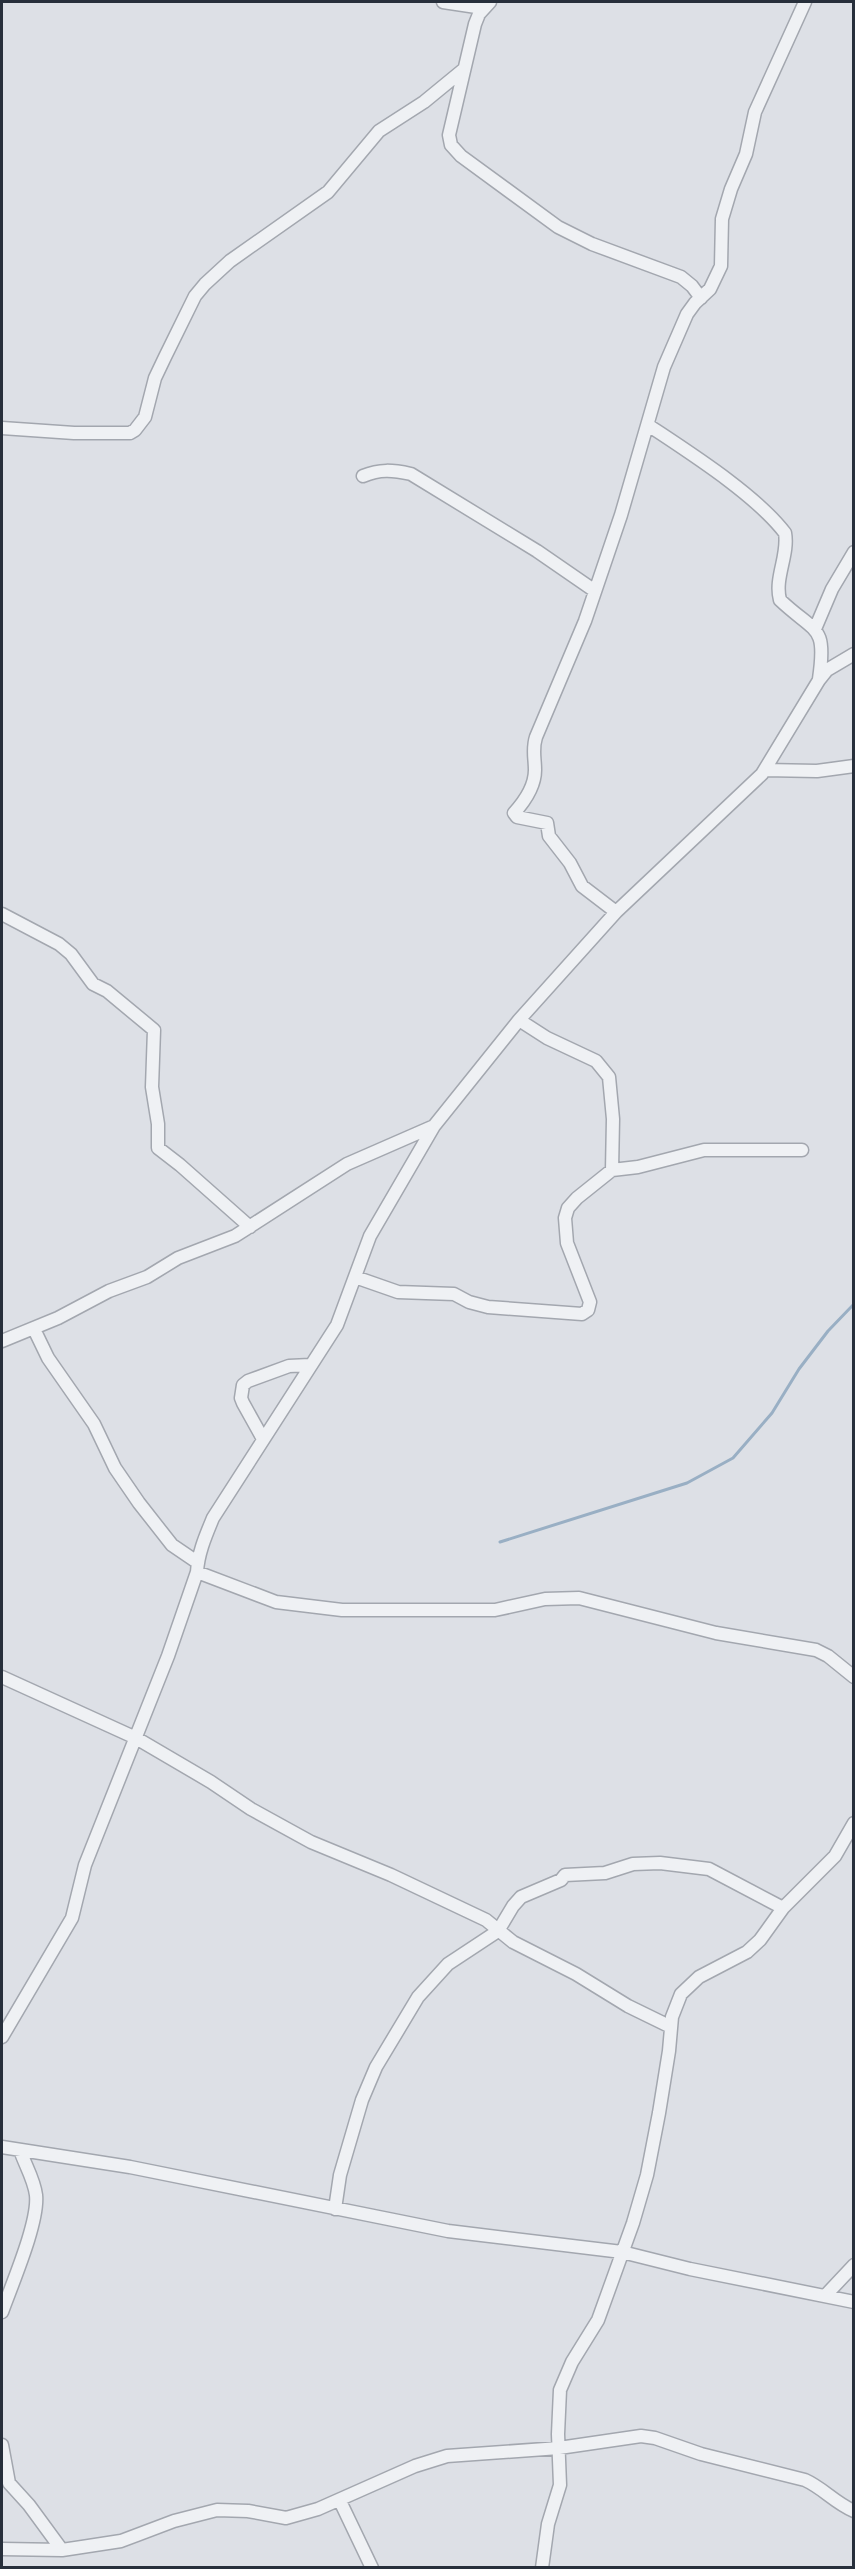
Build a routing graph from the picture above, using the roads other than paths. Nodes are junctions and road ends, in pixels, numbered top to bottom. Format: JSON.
{"nodes":[{"id":1,"x":443,"y":2,"type":"edge"},
{"id":2,"x":805,"y":2,"type":"edge"},
{"id":3,"x":487,"y":4,"type":"edge"},
{"id":4,"x":463,"y":70,"type":"junction"},
{"id":5,"x":701,"y":298,"type":"junction"},
{"id":6,"x":648,"y":425,"type":"junction"},
{"id":7,"x":2,"y":428,"type":"edge"},
{"id":8,"x":363,"y":476,"type":"dead end"},
{"id":9,"x":854,"y":552,"type":"edge"},
{"id":10,"x":595,"y":591,"type":"junction"},
{"id":11,"x":814,"y":629,"type":"junction"},
{"id":12,"x":854,"y":654,"type":"edge"},
{"id":13,"x":819,"y":680,"type":"junction"},
{"id":14,"x":854,"y":766,"type":"edge"},
{"id":15,"x":765,"y":770,"type":"junction"},
{"id":16,"x":616,"y":912,"type":"junction"},
{"id":17,"x":2,"y":914,"type":"edge"},
{"id":18,"x":519,"y":1020,"type":"junction"},
{"id":19,"x":434,"y":1126,"type":"junction"},
{"id":20,"x":802,"y":1150,"type":"dead end"},
{"id":21,"x":612,"y":1170,"type":"junction"},
{"id":22,"x":250,"y":1227,"type":"junction"},
{"id":23,"x":355,"y":1277,"type":"junction"},
{"id":24,"x":34,"y":1329,"type":"junction"},
{"id":25,"x":2,"y":1341,"type":"edge"},
{"id":26,"x":310,"y":1365,"type":"junction"},
{"id":27,"x":263,"y":1439,"type":"junction"},
{"id":28,"x":197,"y":1567,"type":"junction"},
{"id":29,"x":2,"y":1677,"type":"edge"},
{"id":30,"x":854,"y":1677,"type":"edge"},
{"id":31,"x":136,"y":1738,"type":"junction"},
{"id":32,"x":854,"y":1823,"type":"edge"},
{"id":33,"x":783,"y":1908,"type":"junction"},
{"id":34,"x":498,"y":1931,"type":"junction"},
{"id":35,"x":671,"y":2026,"type":"junction"},
{"id":36,"x":2,"y":2037,"type":"edge"},
{"id":37,"x":2,"y":2148,"type":"edge"},
{"id":38,"x":20,"y":2150,"type":"junction"},
{"id":39,"x":335,"y":2209,"type":"junction"},
{"id":40,"x":622,"y":2252,"type":"junction"},
{"id":41,"x":854,"y":2265,"type":"edge"},
{"id":42,"x":825,"y":2296,"type":"junction"},
{"id":43,"x":854,"y":2302,"type":"edge"},
{"id":44,"x":2,"y":2312,"type":"edge"},
{"id":45,"x":2,"y":2445,"type":"edge"},
{"id":46,"x":559,"y":2448,"type":"junction"},
{"id":47,"x":340,"y":2501,"type":"junction"},
{"id":48,"x":854,"y":2511,"type":"edge"},
{"id":49,"x":2,"y":2549,"type":"edge"},
{"id":50,"x":62,"y":2550,"type":"junction"},
{"id":51,"x":372,"y":2568,"type":"edge"},
{"id":52,"x":542,"y":2568,"type":"edge"}],
"edges":[{"from":1,"to":3,"type":"street"},
{"from":2,"to":5,"type":"street"},
{"from":3,"to":4,"type":"street"},
{"from":4,"to":5,"type":"street"},
{"from":4,"to":7,"type":"street"},
{"from":5,"to":6,"type":"street"},
{"from":6,"to":10,"type":"street"},
{"from":6,"to":11,"type":"street"},
{"from":8,"to":10,"type":"street"},
{"from":9,"to":11,"type":"street"},
{"from":10,"to":16,"type":"street"},
{"from":11,"to":13,"type":"street"},
{"from":12,"to":13,"type":"street"},
{"from":13,"to":15,"type":"street"},
{"from":14,"to":15,"type":"street"},
{"from":15,"to":16,"type":"street"},
{"from":16,"to":18,"type":"street"},
{"from":17,"to":22,"type":"street"},
{"from":18,"to":19,"type":"street"},
{"from":18,"to":21,"type":"street"},
{"from":19,"to":22,"type":"street"},
{"from":19,"to":23,"type":"street"},
{"from":20,"to":21,"type":"street"},
{"from":21,"to":23,"type":"street"},
{"from":22,"to":24,"type":"street"},
{"from":23,"to":26,"type":"street"},
{"from":24,"to":25,"type":"street"},
{"from":24,"to":28,"type":"street"},
{"from":26,"to":27,"type":"street"},
{"from":26,"to":27,"type":"street"},
{"from":27,"to":28,"type":"street"},
{"from":28,"to":30,"type":"street"},
{"from":28,"to":31,"type":"street"},
{"from":29,"to":31,"type":"street"},
{"from":31,"to":34,"type":"street"},
{"from":31,"to":36,"type":"street"},
{"from":32,"to":33,"type":"street"},
{"from":33,"to":34,"type":"street"},
{"from":33,"to":35,"type":"street"},
{"from":34,"to":35,"type":"street"},
{"from":34,"to":39,"type":"street"},
{"from":35,"to":40,"type":"street"},
{"from":37,"to":38,"type":"street"},
{"from":38,"to":39,"type":"street"},
{"from":38,"to":44,"type":"street"},
{"from":39,"to":40,"type":"street"},
{"from":40,"to":42,"type":"street"},
{"from":40,"to":46,"type":"street"},
{"from":41,"to":42,"type":"street"},
{"from":42,"to":43,"type":"street"},
{"from":45,"to":50,"type":"street"},
{"from":46,"to":47,"type":"street"},
{"from":46,"to":48,"type":"street"},
{"from":46,"to":52,"type":"street"},
{"from":47,"to":50,"type":"street"},
{"from":47,"to":51,"type":"street"},
{"from":49,"to":50,"type":"street"}]}
